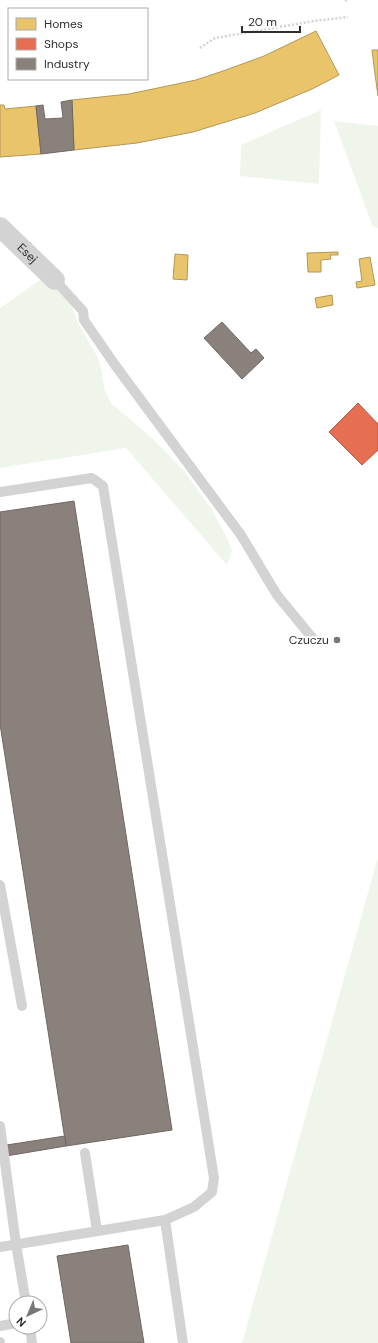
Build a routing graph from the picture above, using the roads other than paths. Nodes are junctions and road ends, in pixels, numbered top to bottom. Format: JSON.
{"nodes":[{"id":1,"x":0,"y":227,"type":"edge"},
{"id":2,"x":55,"y":280,"type":"joint"},
{"id":3,"x":0,"y":492,"type":"edge"},
{"id":4,"x":314,"y":640,"type":"dead end"},
{"id":5,"x":0,"y":886,"type":"edge"},
{"id":6,"x":22,"y":1006,"type":"dead end"},
{"id":7,"x":0,"y":1126,"type":"edge"},
{"id":8,"x":85,"y":1153,"type":"dead end"},
{"id":9,"x":165,"y":1220,"type":"junction"},
{"id":10,"x":97,"y":1231,"type":"junction"},
{"id":11,"x":16,"y":1244,"type":"junction"},
{"id":12,"x":0,"y":1247,"type":"edge"},
{"id":13,"x":25,"y":1295,"type":"edge"},
{"id":14,"x":183,"y":1343,"type":"edge"}],
"edges":[{"from":1,"to":2,"type":"street","name":"Esej"},
{"from":2,"to":4,"type":"lane"},
{"from":3,"to":9,"type":"lane"},
{"from":5,"to":6,"type":"lane"},
{"from":7,"to":11,"type":"lane"},
{"from":8,"to":10,"type":"lane"},
{"from":9,"to":10,"type":"lane"},
{"from":9,"to":14,"type":"lane"},
{"from":10,"to":11,"type":"lane"},
{"from":11,"to":12,"type":"lane"},
{"from":11,"to":13,"type":"lane"}]}
